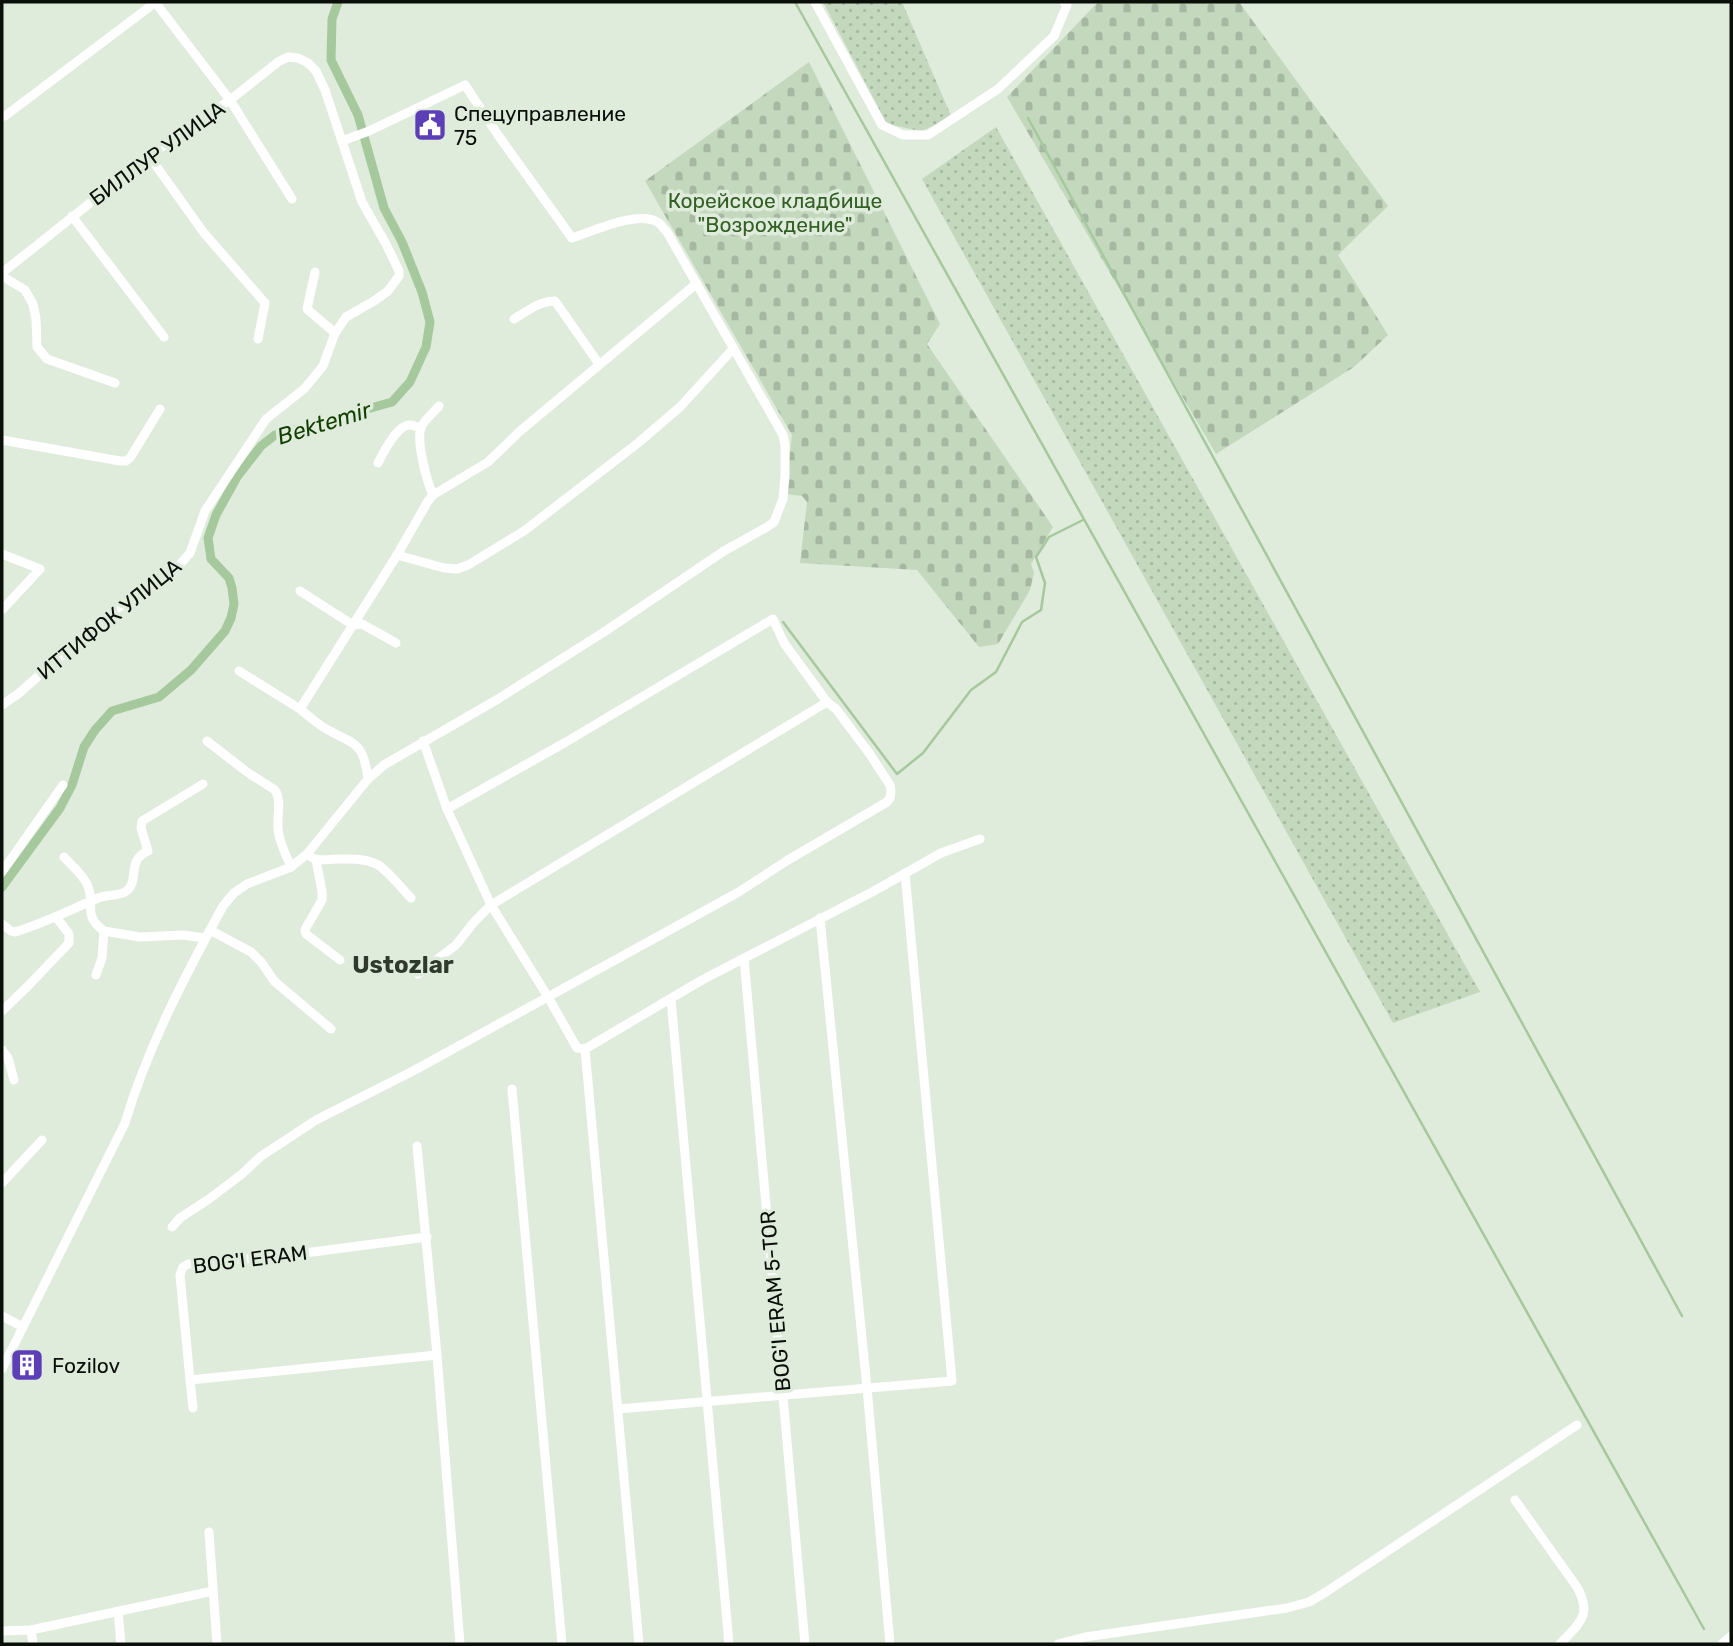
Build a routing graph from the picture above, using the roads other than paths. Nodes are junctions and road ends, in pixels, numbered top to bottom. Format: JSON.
{"nodes":[{"id":1,"x":155,"y":2,"type":"edge"},
{"id":2,"x":816,"y":2,"type":"edge"},
{"id":3,"x":1065,"y":2,"type":"edge"},
{"id":4,"x":316,"y":71,"type":"joint"},
{"id":5,"x":230,"y":100,"type":"junction"},
{"id":6,"x":5,"y":116,"type":"dead end"},
{"id":7,"x":342,"y":141,"type":"junction"},
{"id":8,"x":149,"y":156,"type":"junction"},
{"id":9,"x":292,"y":199,"type":"dead end"},
{"id":10,"x":72,"y":216,"type":"junction"},
{"id":11,"x":315,"y":272,"type":"dead end"},
{"id":12,"x":2,"y":274,"type":"edge"},
{"id":13,"x":696,"y":284,"type":"junction"},
{"id":14,"x":514,"y":319,"type":"dead end"},
{"id":15,"x":335,"y":333,"type":"junction"},
{"id":16,"x":164,"y":337,"type":"dead end"},
{"id":17,"x":258,"y":340,"type":"dead end"},
{"id":18,"x":733,"y":349,"type":"junction"},
{"id":19,"x":599,"y":363,"type":"junction"},
{"id":20,"x":115,"y":383,"type":"dead end"},
{"id":21,"x":439,"y":406,"type":"dead end"},
{"id":22,"x":160,"y":409,"type":"dead end"},
{"id":23,"x":421,"y":428,"type":"junction"},
{"id":24,"x":2,"y":440,"type":"edge"},
{"id":25,"x":378,"y":463,"type":"dead end"},
{"id":26,"x":433,"y":495,"type":"junction"},
{"id":27,"x":2,"y":554,"type":"edge"},
{"id":28,"x":397,"y":555,"type":"junction"},
{"id":29,"x":300,"y":591,"type":"dead end"},
{"id":30,"x":2,"y":610,"type":"edge"},
{"id":31,"x":354,"y":625,"type":"junction"},
{"id":32,"x":396,"y":643,"type":"dead end"},
{"id":33,"x":239,"y":671,"type":"dead end"},
{"id":34,"x":827,"y":702,"type":"junction"},
{"id":35,"x":2,"y":705,"type":"edge"},
{"id":36,"x":300,"y":709,"type":"junction"},
{"id":37,"x":207,"y":741,"type":"dead end"},
{"id":38,"x":423,"y":741,"type":"junction"},
{"id":39,"x":368,"y":779,"type":"junction"},
{"id":40,"x":203,"y":783,"type":"dead end"},
{"id":41,"x":63,"y":785,"type":"dead end"},
{"id":42,"x":447,"y":809,"type":"junction"},
{"id":43,"x":980,"y":839,"type":"dead end"},
{"id":44,"x":307,"y":855,"type":"junction"},
{"id":45,"x":64,"y":857,"type":"dead end"},
{"id":46,"x":316,"y":860,"type":"junction"},
{"id":47,"x":291,"y":867,"type":"junction"},
{"id":48,"x":2,"y":872,"type":"edge"},
{"id":49,"x":905,"y":873,"type":"junction"},
{"id":50,"x":411,"y":898,"type":"dead end"},
{"id":51,"x":91,"y":902,"type":"junction"},
{"id":52,"x":491,"y":905,"type":"junction"},
{"id":53,"x":56,"y":918,"type":"junction"},
{"id":54,"x":820,"y":918,"type":"junction"},
{"id":55,"x":2,"y":924,"type":"edge"},
{"id":56,"x":104,"y":931,"type":"junction"},
{"id":57,"x":208,"y":934,"type":"junction"},
{"id":58,"x":744,"y":958,"type":"junction"},
{"id":59,"x":340,"y":960,"type":"dead end"},
{"id":60,"x":418,"y":974,"type":"dead end"},
{"id":61,"x":96,"y":975,"type":"dead end"},
{"id":62,"x":548,"y":997,"type":"junction"},
{"id":63,"x":671,"y":999,"type":"junction"},
{"id":64,"x":2,"y":1011,"type":"edge"},
{"id":65,"x":331,"y":1029,"type":"dead end"},
{"id":66,"x":585,"y":1049,"type":"junction"},
{"id":67,"x":2,"y":1050,"type":"edge"},
{"id":68,"x":15,"y":1080,"type":"dead end"},
{"id":69,"x":512,"y":1089,"type":"dead end"},
{"id":70,"x":42,"y":1140,"type":"dead end"},
{"id":71,"x":417,"y":1146,"type":"dead end"},
{"id":72,"x":2,"y":1183,"type":"edge"},
{"id":73,"x":172,"y":1227,"type":"dead end"},
{"id":74,"x":427,"y":1237,"type":"junction"},
{"id":75,"x":2,"y":1316,"type":"edge"},
{"id":76,"x":23,"y":1327,"type":"junction"},
{"id":77,"x":437,"y":1355,"type":"junction"},
{"id":78,"x":2,"y":1369,"type":"edge"},
{"id":79,"x":190,"y":1380,"type":"junction"},
{"id":80,"x":867,"y":1388,"type":"junction"},
{"id":81,"x":783,"y":1395,"type":"junction"},
{"id":82,"x":707,"y":1402,"type":"junction"},
{"id":83,"x":193,"y":1408,"type":"dead end"},
{"id":84,"x":618,"y":1409,"type":"junction"},
{"id":85,"x":1577,"y":1425,"type":"dead end"},
{"id":86,"x":1515,"y":1500,"type":"dead end"},
{"id":87,"x":209,"y":1532,"type":"dead end"},
{"id":88,"x":213,"y":1591,"type":"junction"},
{"id":89,"x":118,"y":1611,"type":"junction"},
{"id":90,"x":2,"y":1630,"type":"edge"},
{"id":91,"x":31,"y":1630,"type":"junction"},
{"id":92,"x":1731,"y":1638,"type":"edge"},
{"id":93,"x":33,"y":1644,"type":"edge"},
{"id":94,"x":121,"y":1644,"type":"edge"},
{"id":95,"x":217,"y":1644,"type":"edge"},
{"id":96,"x":460,"y":1644,"type":"edge"},
{"id":97,"x":562,"y":1644,"type":"edge"},
{"id":98,"x":639,"y":1644,"type":"edge"},
{"id":99,"x":729,"y":1644,"type":"edge"},
{"id":100,"x":805,"y":1644,"type":"edge"},
{"id":101,"x":890,"y":1644,"type":"edge"},
{"id":102,"x":1059,"y":1644,"type":"edge"},
{"id":103,"x":1560,"y":1644,"type":"edge"},
{"id":104,"x":1724,"y":1644,"type":"edge"}],
"edges":[{"from":1,"to":5,"type":"street"},
{"from":1,"to":6,"type":"street"},
{"from":2,"to":3,"type":"street"},
{"from":4,"to":5,"type":"street","name":"БИЛЛУР УЛИЦА"},
{"from":4,"to":7,"type":"street","name":"ИТТИФОК УЛИЦА"},
{"from":5,"to":8,"type":"street","name":"БИЛЛУР УЛИЦА"},
{"from":5,"to":9,"type":"street"},
{"from":7,"to":13,"type":"street"},
{"from":7,"to":15,"type":"street","name":"ИТТИФОК УЛИЦА"},
{"from":8,"to":10,"type":"street","name":"БИЛЛУР УЛИЦА"},
{"from":8,"to":17,"type":"street"},
{"from":10,"to":12,"type":"street","name":"БИЛЛУР УЛИЦА"},
{"from":10,"to":16,"type":"street"},
{"from":11,"to":15,"type":"street"},
{"from":12,"to":20,"type":"street"},
{"from":13,"to":18,"type":"street"},
{"from":13,"to":19,"type":"street"},
{"from":14,"to":19,"type":"street"},
{"from":15,"to":35,"type":"street","name":"ИТТИФОК УЛИЦА"},
{"from":18,"to":28,"type":"street"},
{"from":18,"to":38,"type":"street"},
{"from":19,"to":26,"type":"street"},
{"from":21,"to":23,"type":"street"},
{"from":22,"to":24,"type":"street"},
{"from":23,"to":25,"type":"street"},
{"from":23,"to":26,"type":"street"},
{"from":26,"to":28,"type":"street"},
{"from":27,"to":30,"type":"street"},
{"from":28,"to":31,"type":"street"},
{"from":29,"to":31,"type":"street"},
{"from":31,"to":32,"type":"street"},
{"from":31,"to":36,"type":"street"},
{"from":33,"to":36,"type":"street"},
{"from":34,"to":42,"type":"street"},
{"from":34,"to":52,"type":"street"},
{"from":34,"to":62,"type":"street"},
{"from":36,"to":39,"type":"street"},
{"from":37,"to":47,"type":"street"},
{"from":38,"to":39,"type":"street"},
{"from":38,"to":42,"type":"street"},
{"from":39,"to":44,"type":"street"},
{"from":40,"to":51,"type":"street"},
{"from":41,"to":48,"type":"street"},
{"from":42,"to":52,"type":"street"},
{"from":43,"to":49,"type":"street"},
{"from":44,"to":46,"type":"street"},
{"from":44,"to":47,"type":"street"},
{"from":45,"to":51,"type":"street"},
{"from":46,"to":50,"type":"street"},
{"from":46,"to":59,"type":"street"},
{"from":47,"to":57,"type":"street"},
{"from":49,"to":54,"type":"street"},
{"from":49,"to":80,"type":"street"},
{"from":51,"to":53,"type":"street"},
{"from":51,"to":56,"type":"street"},
{"from":52,"to":60,"type":"street"},
{"from":52,"to":62,"type":"street"},
{"from":53,"to":55,"type":"street"},
{"from":53,"to":64,"type":"street"},
{"from":54,"to":58,"type":"street"},
{"from":54,"to":80,"type":"street"},
{"from":56,"to":57,"type":"street"},
{"from":56,"to":61,"type":"street"},
{"from":57,"to":65,"type":"street"},
{"from":57,"to":76,"type":"street"},
{"from":58,"to":63,"type":"street"},
{"from":58,"to":81,"type":"street","name":"BOG'I ERAM 5-TOR"},
{"from":62,"to":66,"type":"street"},
{"from":62,"to":73,"type":"street"},
{"from":63,"to":66,"type":"street"},
{"from":63,"to":82,"type":"street"},
{"from":66,"to":84,"type":"street"},
{"from":67,"to":68,"type":"street"},
{"from":69,"to":97,"type":"street"},
{"from":70,"to":72,"type":"street"},
{"from":71,"to":74,"type":"street"},
{"from":74,"to":77,"type":"street"},
{"from":74,"to":79,"type":"street","name":"BOG'I ERAM"},
{"from":75,"to":76,"type":"street"},
{"from":76,"to":78,"type":"street"},
{"from":77,"to":79,"type":"street"},
{"from":77,"to":96,"type":"street"},
{"from":79,"to":83,"type":"street"},
{"from":80,"to":81,"type":"street"},
{"from":80,"to":101,"type":"street"},
{"from":81,"to":82,"type":"street"},
{"from":81,"to":100,"type":"street","name":"BOG'I ERAM 5-TOR"},
{"from":82,"to":84,"type":"street"},
{"from":82,"to":99,"type":"street"},
{"from":84,"to":98,"type":"street"},
{"from":85,"to":102,"type":"street"},
{"from":86,"to":103,"type":"street"},
{"from":87,"to":88,"type":"street"},
{"from":88,"to":89,"type":"street"},
{"from":88,"to":95,"type":"street"},
{"from":89,"to":91,"type":"street"},
{"from":89,"to":94,"type":"street"},
{"from":90,"to":91,"type":"street"},
{"from":91,"to":93,"type":"street"},
{"from":92,"to":104,"type":"highway"}]}
